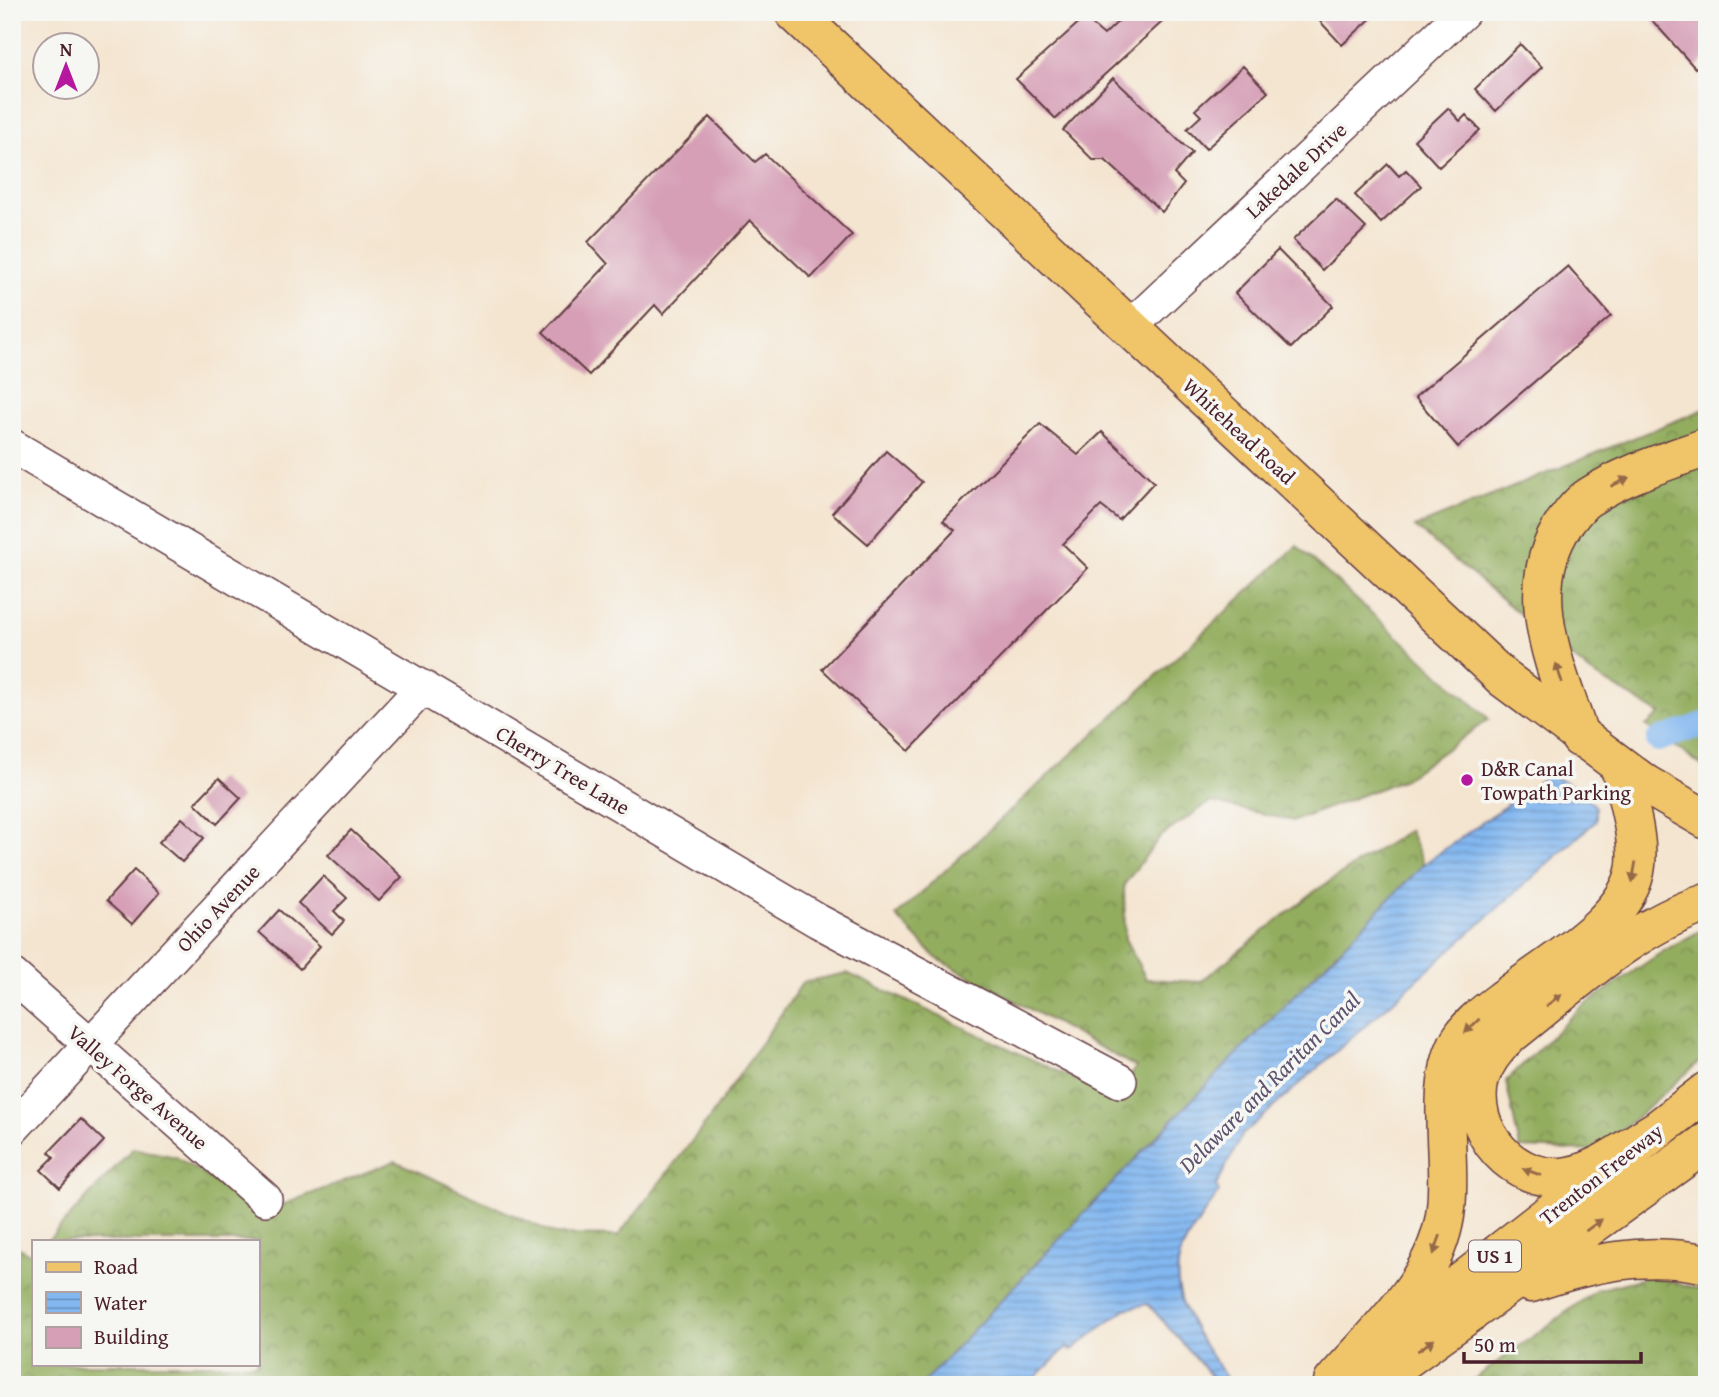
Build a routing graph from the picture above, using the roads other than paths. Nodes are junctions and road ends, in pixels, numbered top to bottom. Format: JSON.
{"nodes":[{"id":1,"x":794,"y":12,"type":"edge"},
{"id":2,"x":1463,"y":12,"type":"edge"},
{"id":3,"x":1129,"y":328,"type":"junction"},
{"id":4,"x":12,"y":446,"type":"edge"},
{"id":5,"x":1707,"y":447,"type":"edge"},
{"id":6,"x":423,"y":687,"type":"junction"},
{"id":7,"x":1615,"y":769,"type":"junction"},
{"id":8,"x":1707,"y":820,"type":"edge"},
{"id":9,"x":1707,"y":873,"type":"edge"},
{"id":10,"x":1692,"y":908,"type":"edge"},
{"id":11,"x":12,"y":975,"type":"edge"},
{"id":12,"x":89,"y":1046,"type":"junction"},
{"id":13,"x":1120,"y":1081,"type":"dead end"},
{"id":14,"x":1707,"y":1091,"type":"edge"},
{"id":15,"x":1660,"y":1128,"type":"junction"},
{"id":16,"x":12,"y":1129,"type":"edge"},
{"id":17,"x":1707,"y":1142,"type":"edge"},
{"id":18,"x":265,"y":1199,"type":"dead end"},
{"id":19,"x":1707,"y":1264,"type":"edge"},
{"id":20,"x":1499,"y":1294,"type":"junction"},
{"id":21,"x":1344,"y":1384,"type":"edge"}],
"edges":[{"from":1,"to":3,"type":"main road","name":"Whitehead Road"},
{"from":2,"to":3,"type":"street","name":"Lakedale Drive"},
{"from":3,"to":7,"type":"main road","name":"Whitehead Road"},
{"from":4,"to":6,"type":"street","name":"Cherry Tree Lane"},
{"from":7,"to":5,"type":"main road","one_way":true},
{"from":6,"to":12,"type":"street","name":"Ohio Avenue"},
{"from":6,"to":13,"type":"street","name":"Cherry Tree Lane"},
{"from":7,"to":8,"type":"main road","name":"Whitehead Road"},
{"from":7,"to":21,"type":"main road","one_way":true},
{"from":9,"to":10,"type":"main road"},
{"from":15,"to":10,"type":"main road","one_way":true},
{"from":11,"to":12,"type":"street","name":"Valley Forge Avenue"},
{"from":12,"to":16,"type":"street","name":"Ohio Avenue"},
{"from":12,"to":18,"type":"street","name":"Valley Forge Avenue"},
{"from":14,"to":15,"type":"main road","name":"Trenton Freeway","number":"US 1"},
{"from":15,"to":21,"type":"main road","name":"Trenton Freeway","number":"US 1"},
{"from":20,"to":17,"type":"main road","name":"Trenton Freeway","number":"US 1","one_way":true},
{"from":19,"to":20,"type":"main road"},
{"from":21,"to":20,"type":"main road","name":"Trenton Freeway","number":"US 1","one_way":true}]}
